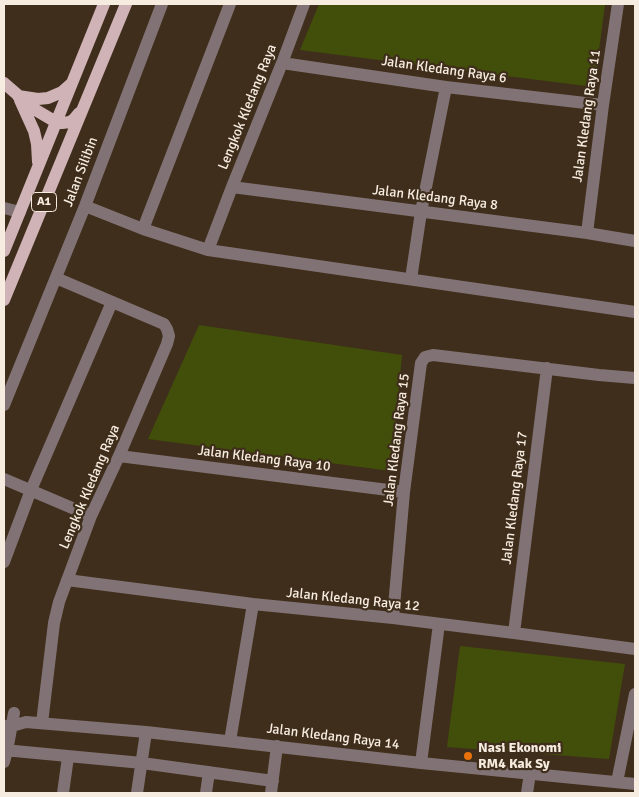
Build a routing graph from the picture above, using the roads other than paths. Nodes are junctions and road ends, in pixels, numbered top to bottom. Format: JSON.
{"nodes":[{"id":1,"x":104,"y":4,"type":"edge"},
{"id":2,"x":126,"y":4,"type":"edge"},
{"id":3,"x":162,"y":4,"type":"edge"},
{"id":4,"x":230,"y":4,"type":"edge"},
{"id":5,"x":304,"y":4,"type":"edge"},
{"id":6,"x":618,"y":4,"type":"edge"},
{"id":7,"x":282,"y":62,"type":"junction"},
{"id":8,"x":73,"y":82,"type":"junction"},
{"id":9,"x":4,"y":83,"type":"edge"},
{"id":10,"x":446,"y":87,"type":"junction"},
{"id":11,"x":18,"y":96,"type":"junction"},
{"id":12,"x":85,"y":105,"type":"junction"},
{"id":13,"x":602,"y":105,"type":"junction"},
{"id":14,"x":56,"y":122,"type":"junction"},
{"id":15,"x":38,"y":168,"type":"junction"},
{"id":16,"x":232,"y":187,"type":"junction"},
{"id":17,"x":84,"y":206,"type":"junction"},
{"id":18,"x":4,"y":208,"type":"edge"},
{"id":19,"x":20,"y":212,"type":"junction"},
{"id":20,"x":421,"y":212,"type":"junction"},
{"id":21,"x":143,"y":229,"type":"junction"},
{"id":22,"x":587,"y":233,"type":"junction"},
{"id":23,"x":635,"y":241,"type":"edge"},
{"id":24,"x":208,"y":250,"type":"junction"},
{"id":25,"x":4,"y":251,"type":"edge"},
{"id":26,"x":56,"y":278,"type":"junction"},
{"id":27,"x":411,"y":278,"type":"junction"},
{"id":28,"x":4,"y":300,"type":"edge"},
{"id":29,"x":112,"y":302,"type":"junction"},
{"id":30,"x":635,"y":312,"type":"edge"},
{"id":31,"x":547,"y":368,"type":"junction"},
{"id":32,"x":635,"y":378,"type":"edge"},
{"id":33,"x":4,"y":405,"type":"edge"},
{"id":34,"x":119,"y":456,"type":"junction"},
{"id":35,"x":4,"y":479,"type":"edge"},
{"id":36,"x":31,"y":490,"type":"junction"},
{"id":37,"x":404,"y":492,"type":"junction"},
{"id":38,"x":92,"y":516,"type":"junction"},
{"id":39,"x":4,"y":562,"type":"edge"},
{"id":40,"x":67,"y":580,"type":"junction"},
{"id":41,"x":253,"y":604,"type":"junction"},
{"id":42,"x":393,"y":618,"type":"junction"},
{"id":43,"x":439,"y":624,"type":"junction"},
{"id":44,"x":514,"y":633,"type":"junction"},
{"id":45,"x":635,"y":649,"type":"edge"},
{"id":46,"x":635,"y":695,"type":"edge"},
{"id":47,"x":8,"y":718,"type":"edge"},
{"id":48,"x":42,"y":723,"type":"junction"},
{"id":49,"x":146,"y":732,"type":"junction"},
{"id":50,"x":230,"y":741,"type":"junction"},
{"id":51,"x":278,"y":746,"type":"junction"},
{"id":52,"x":5,"y":755,"type":"edge"},
{"id":53,"x":68,"y":757,"type":"junction"},
{"id":54,"x":142,"y":763,"type":"junction"},
{"id":55,"x":421,"y":763,"type":"junction"},
{"id":56,"x":209,"y":772,"type":"junction"},
{"id":57,"x":530,"y":773,"type":"junction"},
{"id":58,"x":617,"y":782,"type":"junction"},
{"id":59,"x":635,"y":784,"type":"edge"},
{"id":60,"x":272,"y":787,"type":"edge"},
{"id":61,"x":63,"y":793,"type":"edge"},
{"id":62,"x":137,"y":793,"type":"edge"},
{"id":63,"x":206,"y":793,"type":"edge"},
{"id":64,"x":527,"y":793,"type":"edge"}],
"edges":[{"from":1,"to":8,"type":"main road","number":"A1"},
{"from":2,"to":12,"type":"main road","name":"Jalan Silibin","number":"A1"},
{"from":3,"to":17,"type":"street","name":"Jalan Silibin"},
{"from":4,"to":21,"type":"street"},
{"from":5,"to":7,"type":"street","name":"Lengkok Kledang Raya"},
{"from":6,"to":13,"type":"street","name":"Jalan Kledang Raya 11"},
{"from":7,"to":10,"type":"street","name":"Jalan Kledang Raya 6"},
{"from":7,"to":16,"type":"street","name":"Lengkok Kledang Raya"},
{"from":8,"to":11,"type":"main road"},
{"from":8,"to":14,"type":"main road","number":"A1"},
{"from":9,"to":11,"type":"main road"},
{"from":10,"to":13,"type":"street","name":"Jalan Kledang Raya 6"},
{"from":10,"to":20,"type":"street"},
{"from":11,"to":14,"type":"main road"},
{"from":11,"to":15,"type":"main road"},
{"from":12,"to":14,"type":"main road"},
{"from":12,"to":28,"type":"main road","name":"Jalan Silibin","number":"A1"},
{"from":13,"to":22,"type":"street","name":"Jalan Kledang Raya 11"},
{"from":14,"to":15,"type":"main road","number":"A1"},
{"from":15,"to":19,"type":"main road","number":"A1"},
{"from":16,"to":20,"type":"street","name":"Jalan Kledang Raya 8"},
{"from":16,"to":24,"type":"street","name":"Lengkok Kledang Raya"},
{"from":17,"to":21,"type":"street"},
{"from":17,"to":26,"type":"street","name":"Jalan Silibin"},
{"from":18,"to":19,"type":"street"},
{"from":19,"to":25,"type":"main road","number":"A1"},
{"from":20,"to":22,"type":"street","name":"Jalan Kledang Raya 8"},
{"from":20,"to":27,"type":"street"},
{"from":21,"to":24,"type":"street"},
{"from":22,"to":23,"type":"street","name":"Jalan Kledang Raya 8"},
{"from":24,"to":27,"type":"street"},
{"from":26,"to":29,"type":"street","name":"Lengkok Kledang Raya"},
{"from":26,"to":33,"type":"street","name":"Jalan Silibin"},
{"from":27,"to":30,"type":"street"},
{"from":29,"to":34,"type":"street","name":"Lengkok Kledang Raya"},
{"from":29,"to":36,"type":"street"},
{"from":31,"to":32,"type":"street","name":"Jalan Kledang Raya 15"},
{"from":31,"to":37,"type":"street","name":"Jalan Kledang Raya 15"},
{"from":31,"to":44,"type":"street","name":"Jalan Kledang Raya 17"},
{"from":34,"to":37,"type":"street","name":"Jalan Kledang Raya 10"},
{"from":34,"to":38,"type":"street","name":"Lengkok Kledang Raya"},
{"from":35,"to":36,"type":"street"},
{"from":36,"to":38,"type":"street"},
{"from":36,"to":39,"type":"street"},
{"from":37,"to":42,"type":"street","name":"Jalan Kledang Raya 15"},
{"from":38,"to":40,"type":"street","name":"Lengkok Kledang Raya"},
{"from":40,"to":41,"type":"street","name":"Jalan Kledang Raya 12"},
{"from":40,"to":48,"type":"street","name":"Lengkok Kledang Raya"},
{"from":41,"to":42,"type":"street","name":"Jalan Kledang Raya 12"},
{"from":41,"to":50,"type":"street"},
{"from":42,"to":43,"type":"street","name":"Jalan Kledang Raya 12"},
{"from":43,"to":44,"type":"street","name":"Jalan Kledang Raya 12"},
{"from":43,"to":55,"type":"street"},
{"from":44,"to":45,"type":"street","name":"Jalan Kledang Raya 12"},
{"from":46,"to":58,"type":"street"},
{"from":47,"to":48,"type":"street","name":"Jalan Kledang Raya 14"},
{"from":47,"to":52,"type":"street"},
{"from":48,"to":49,"type":"street","name":"Jalan Kledang Raya 14"},
{"from":49,"to":50,"type":"street","name":"Jalan Kledang Raya 14"},
{"from":49,"to":54,"type":"street"},
{"from":50,"to":51,"type":"street","name":"Jalan Kledang Raya 14"},
{"from":51,"to":55,"type":"street","name":"Jalan Kledang Raya 14"},
{"from":51,"to":60,"type":"street"},
{"from":52,"to":53,"type":"street"},
{"from":53,"to":54,"type":"street"},
{"from":53,"to":61,"type":"street"},
{"from":54,"to":56,"type":"street"},
{"from":54,"to":62,"type":"street"},
{"from":55,"to":57,"type":"street","name":"Jalan Kledang Raya 14"},
{"from":56,"to":60,"type":"street"},
{"from":56,"to":63,"type":"street"},
{"from":57,"to":58,"type":"street","name":"Jalan Kledang Raya 14"},
{"from":57,"to":64,"type":"street"},
{"from":58,"to":59,"type":"street","name":"Jalan Kledang Raya 14"}]}
